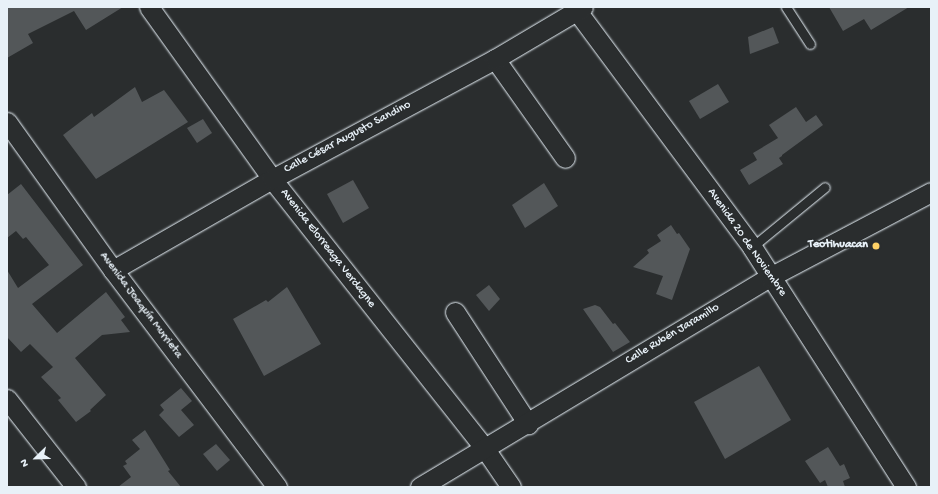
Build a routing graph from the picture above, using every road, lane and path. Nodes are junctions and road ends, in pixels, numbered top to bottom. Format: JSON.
{"nodes":[{"id":1,"x":150,"y":7,"type":"edge"},
{"id":2,"x":786,"y":7,"type":"edge"},
{"id":3,"x":578,"y":8,"type":"edge"},
{"id":4,"x":810,"y":44,"type":"dead end"},
{"id":5,"x":495,"y":59,"type":"junction"},
{"id":6,"x":7,"y":122,"type":"edge"},
{"id":7,"x":565,"y":158,"type":"dead end"},
{"id":8,"x":272,"y":179,"type":"junction"},
{"id":9,"x":825,"y":187,"type":"dead end"},
{"id":10,"x":931,"y":192,"type":"edge"},
{"id":11,"x":752,"y":247,"type":"junction"},
{"id":12,"x":113,"y":270,"type":"junction"},
{"id":13,"x":770,"y":277,"type":"junction"},
{"id":14,"x":455,"y":312,"type":"dead end"},
{"id":15,"x":7,"y":399,"type":"edge"},
{"id":16,"x":528,"y":424,"type":"junction"},
{"id":17,"x":485,"y":449,"type":"junction"},
{"id":18,"x":76,"y":487,"type":"edge"},
{"id":19,"x":277,"y":487,"type":"edge"},
{"id":20,"x":420,"y":487,"type":"edge"},
{"id":21,"x":511,"y":487,"type":"edge"},
{"id":22,"x":906,"y":487,"type":"edge"}],
"edges":[{"from":1,"to":8,"type":"street","name":"Avenida Elorreaga Verdagne"},
{"from":2,"to":4,"type":"lane"},
{"from":3,"to":5,"type":"street","name":"Calle César Augusto Sandino"},
{"from":3,"to":11,"type":"street","name":"Avenida 20 de Noviembre"},
{"from":5,"to":7,"type":"street"},
{"from":5,"to":8,"type":"street","name":"Calle César Augusto Sandino"},
{"from":6,"to":12,"type":"street","name":"Avenida Joaquín Murrieta"},
{"from":8,"to":12,"type":"street","name":"Calle César Augusto Sandino"},
{"from":8,"to":17,"type":"street","name":"Avenida Elorreaga Verdagne"},
{"from":9,"to":11,"type":"lane"},
{"from":10,"to":13,"type":"street","name":"Calle Rubén Jaramillo"},
{"from":11,"to":13,"type":"street","name":"Avenida 20 de Noviembre"},
{"from":12,"to":19,"type":"street","name":"Avenida Joaquín Murrieta"},
{"from":13,"to":16,"type":"street","name":"Calle Rubén Jaramillo"},
{"from":13,"to":22,"type":"street","name":"Avenida 20 de Noviembre"},
{"from":14,"to":16,"type":"street"},
{"from":15,"to":18,"type":"street"},
{"from":16,"to":17,"type":"street","name":"Calle Rubén Jaramillo"},
{"from":17,"to":20,"type":"street","name":"Calle Rubén Jaramillo"},
{"from":17,"to":21,"type":"street","name":"Avenida Elorreaga Verdagne"}]}
